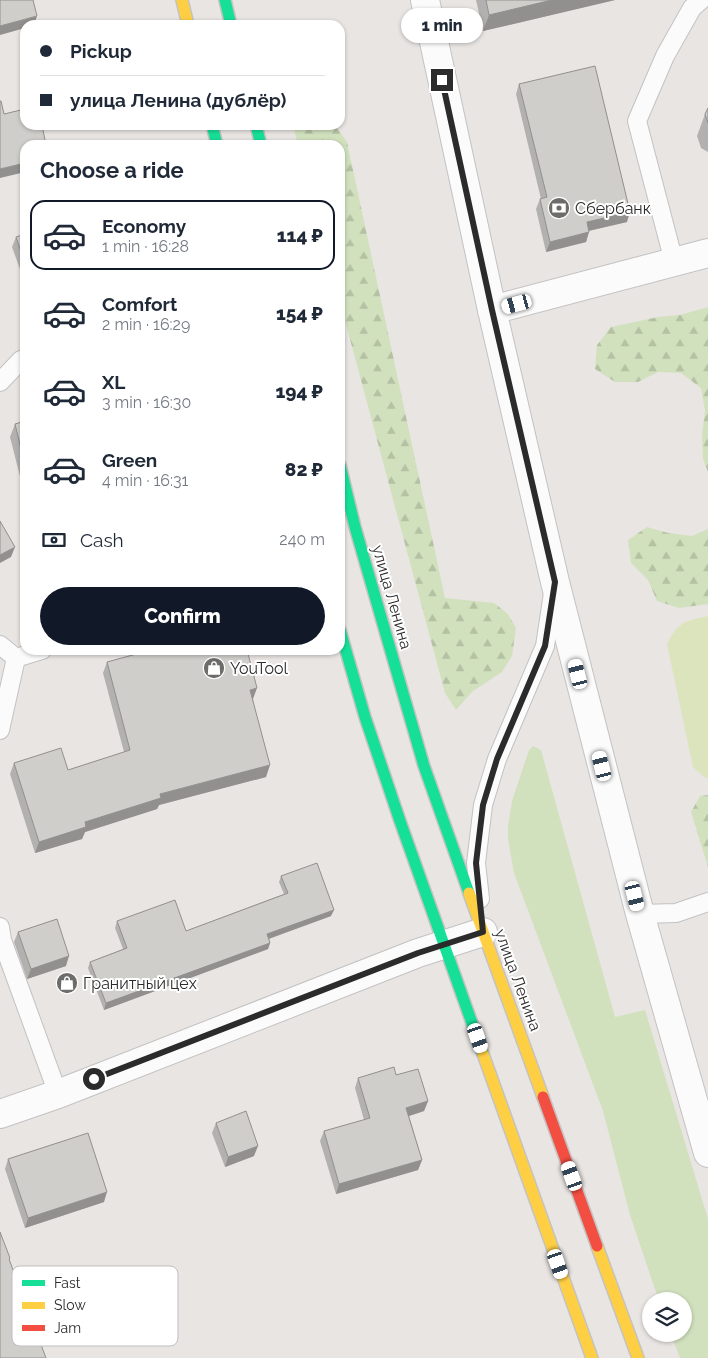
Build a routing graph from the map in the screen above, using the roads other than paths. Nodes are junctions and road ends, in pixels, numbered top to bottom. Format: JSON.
{"nodes":[{"id":1,"x":182,"y":0,"type":"edge"},
{"id":2,"x":225,"y":0,"type":"edge"},
{"id":3,"x":425,"y":0,"type":"edge"},
{"id":4,"x":701,"y":0,"type":"edge"},
{"id":5,"x":187,"y":20,"type":"edge"},
{"id":6,"x":230,"y":20,"type":"edge"},
{"id":7,"x":708,"y":253,"type":"edge"},
{"id":8,"x":674,"y":262,"type":"junction"},
{"id":9,"x":492,"y":310,"type":"junction"},
{"id":10,"x":20,"y":361,"type":"edge"},
{"id":11,"x":0,"y":382,"type":"edge"},
{"id":12,"x":345,"y":485,"type":"edge"},
{"id":13,"x":555,"y":582,"type":"junction"},
{"id":14,"x":0,"y":645,"type":"edge"},
{"id":15,"x":345,"y":648,"type":"edge"},
{"id":16,"x":26,"y":655,"type":"edge"},
{"id":17,"x":16,"y":658,"type":"junction"},
{"id":18,"x":0,"y":730,"type":"edge"},
{"id":19,"x":708,"y":902,"type":"edge"},
{"id":20,"x":640,"y":914,"type":"junction"},
{"id":21,"x":0,"y":927,"type":"edge"},
{"id":22,"x":483,"y":932,"type":"junction"},
{"id":23,"x":445,"y":945,"type":"junction"},
{"id":24,"x":58,"y":1094,"type":"junction"},
{"id":25,"x":0,"y":1114,"type":"edge"},
{"id":26,"x":708,"y":1153,"type":"edge"},
{"id":27,"x":592,"y":1358,"type":"edge"},
{"id":28,"x":638,"y":1358,"type":"edge"}],
"edges":[{"from":1,"to":5,"type":"main road"},
{"from":2,"to":6,"type":"main road"},
{"from":3,"to":9,"type":"street"},
{"from":4,"to":8,"type":"lane"},
{"from":7,"to":8,"type":"street"},
{"from":8,"to":9,"type":"street"},
{"from":9,"to":13,"type":"street"},
{"from":10,"to":11,"type":"lane"},
{"from":12,"to":22,"type":"main road","name":"улица Ленина"},
{"from":13,"to":20,"type":"street"},
{"from":13,"to":22,"type":"lane"},
{"from":14,"to":17,"type":"lane"},
{"from":15,"to":23,"type":"main road"},
{"from":16,"to":17,"type":"lane"},
{"from":17,"to":18,"type":"lane"},
{"from":19,"to":20,"type":"lane"},
{"from":20,"to":26,"type":"street"},
{"from":21,"to":24,"type":"lane"},
{"from":22,"to":23,"type":"street"},
{"from":22,"to":28,"type":"main road","name":"улица Ленина"},
{"from":23,"to":24,"type":"street"},
{"from":23,"to":27,"type":"main road"},
{"from":24,"to":25,"type":"street"}]}
